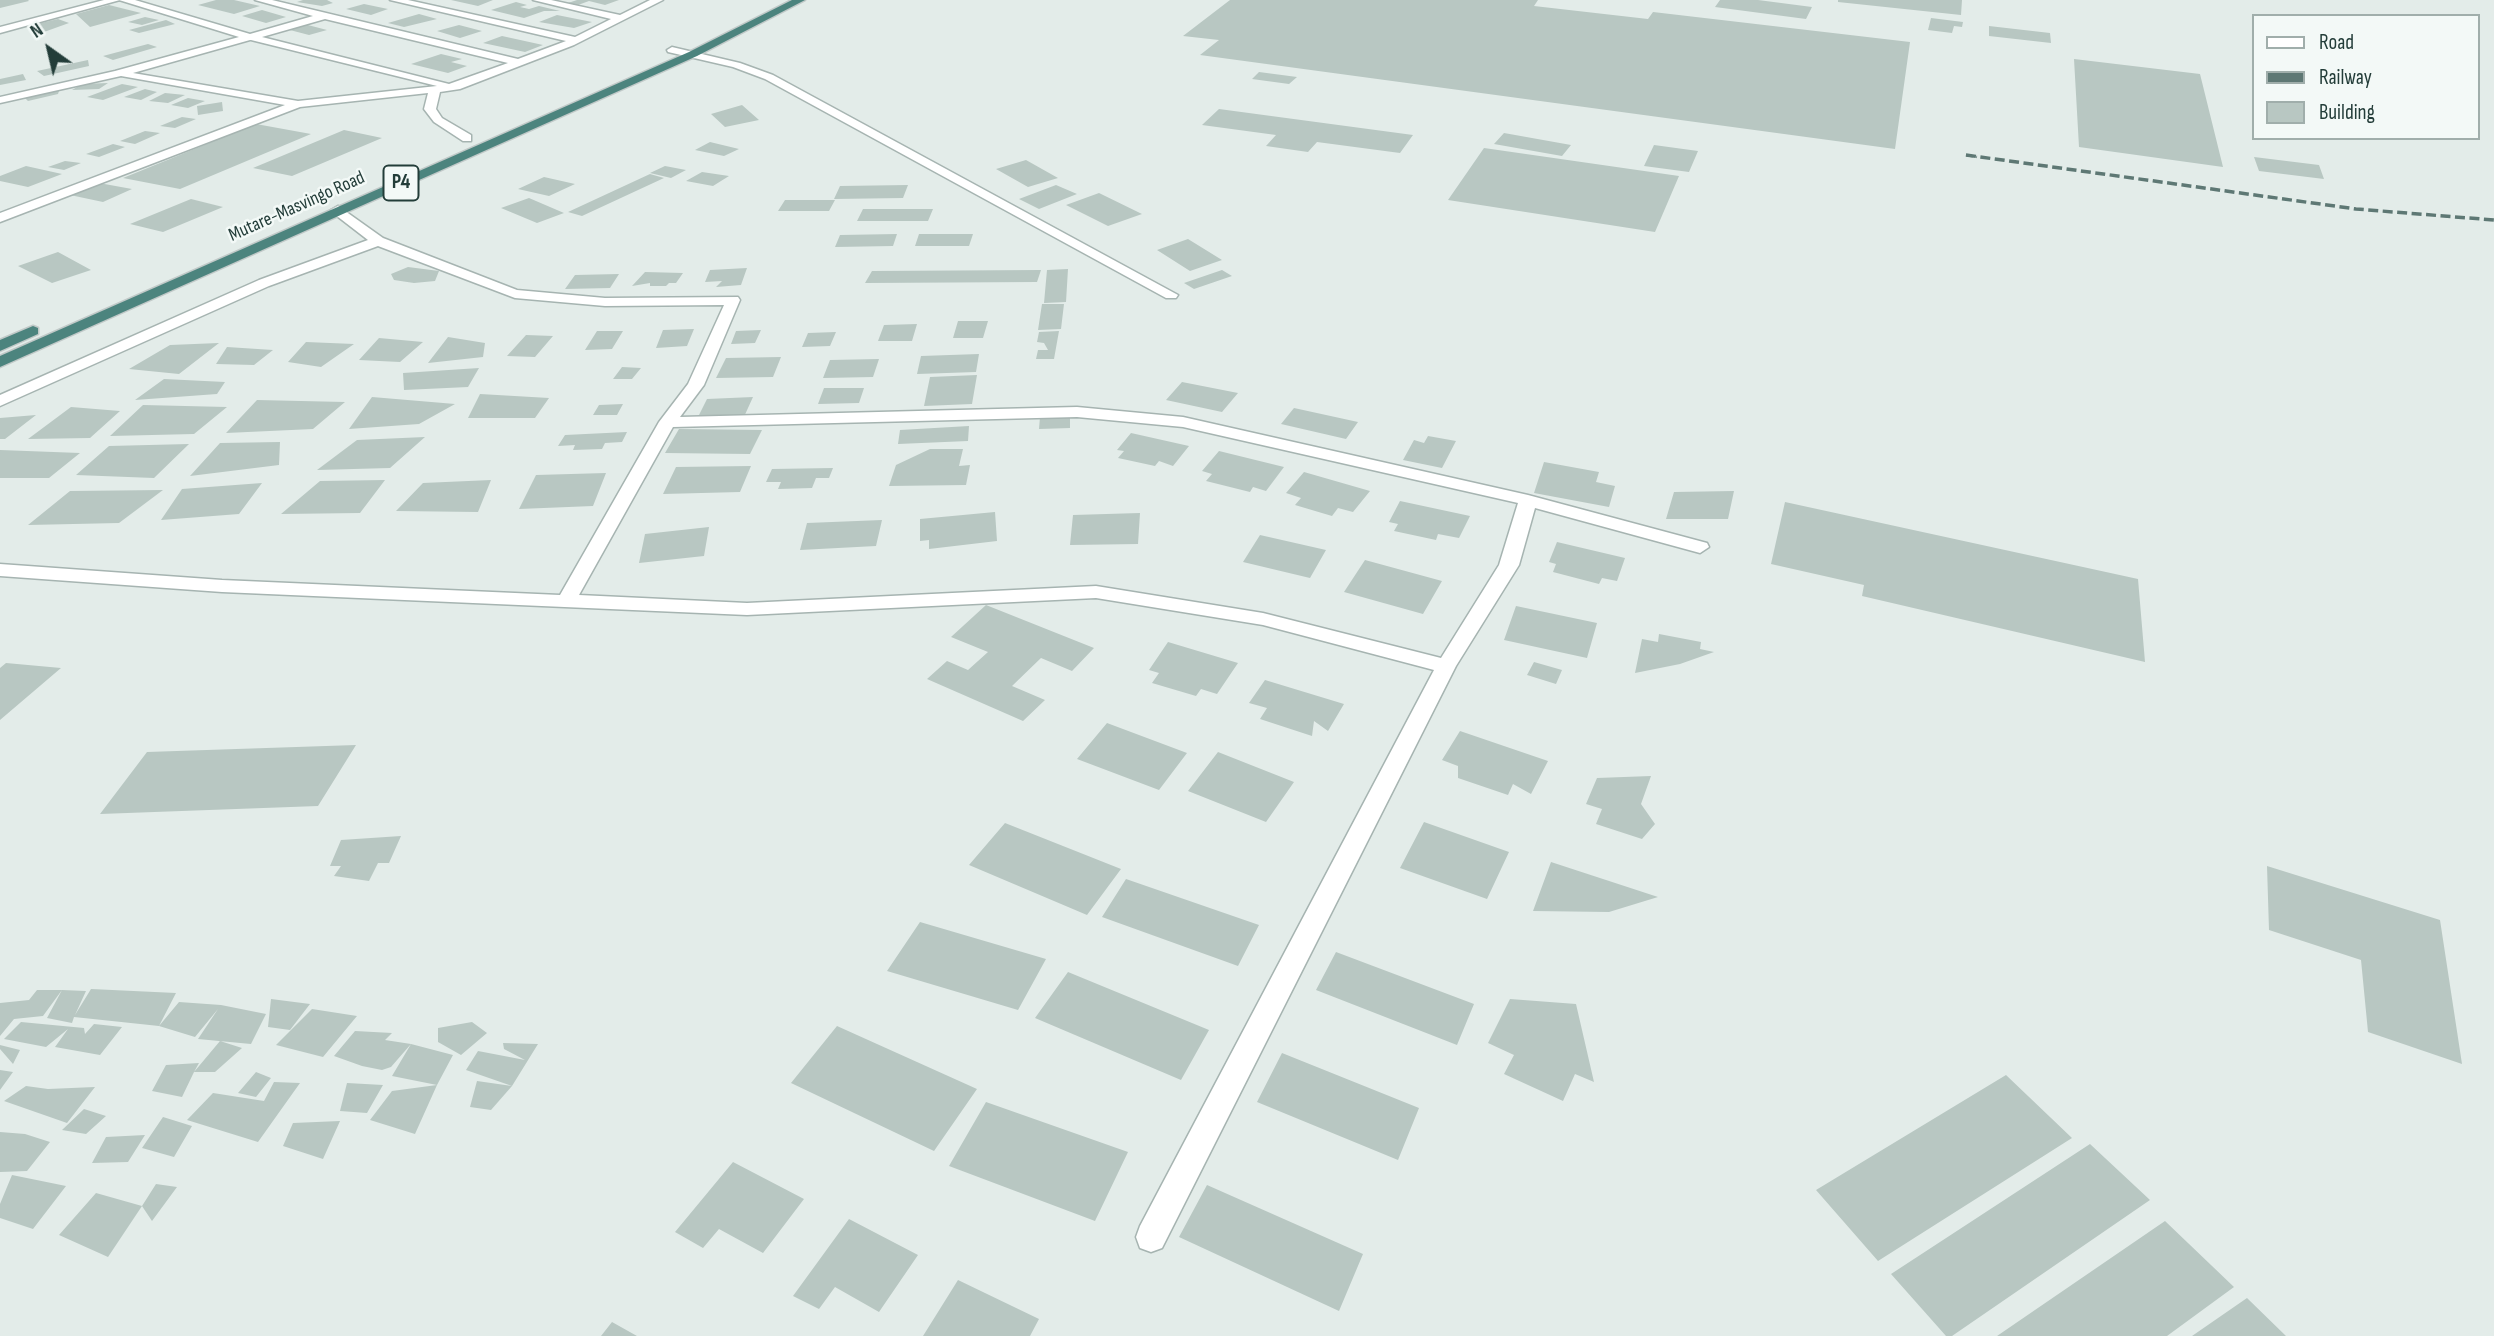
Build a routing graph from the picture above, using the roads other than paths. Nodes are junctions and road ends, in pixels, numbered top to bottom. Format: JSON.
{"nodes":[{"id":1,"x":115,"y":0,"type":"edge"},
{"id":2,"x":124,"y":0,"type":"edge"},
{"id":3,"x":260,"y":0,"type":"edge"},
{"id":4,"x":395,"y":0,"type":"edge"},
{"id":5,"x":538,"y":0,"type":"edge"},
{"id":6,"x":658,"y":0,"type":"edge"},
{"id":7,"x":774,"y":0,"type":"edge"},
{"id":8,"x":800,"y":0,"type":"edge"},
{"id":9,"x":324,"y":16,"type":"junction"},
{"id":10,"x":621,"y":18,"type":"junction"},
{"id":11,"x":0,"y":30,"type":"edge"},
{"id":12,"x":251,"y":37,"type":"junction"},
{"id":13,"x":576,"y":40,"type":"junction"},
{"id":14,"x":672,"y":50,"type":"junction"},
{"id":15,"x":693,"y":54,"type":"junction"},
{"id":16,"x":520,"y":63,"type":"junction"},
{"id":17,"x":117,"y":74,"type":"junction"},
{"id":18,"x":456,"y":88,"type":"junction"},
{"id":19,"x":435,"y":90,"type":"junction"},
{"id":20,"x":0,"y":100,"type":"edge"},
{"id":21,"x":298,"y":104,"type":"junction"},
{"id":22,"x":474,"y":135,"type":"joint"},
{"id":23,"x":337,"y":201,"type":"junction"},
{"id":24,"x":0,"y":218,"type":"edge"},
{"id":25,"x":378,"y":241,"type":"junction"},
{"id":26,"x":1171,"y":295,"type":"dead end"},
{"id":27,"x":48,"y":325,"type":"dead end"},
{"id":28,"x":0,"y":346,"type":"edge"},
{"id":29,"x":0,"y":362,"type":"edge"},
{"id":30,"x":0,"y":401,"type":"edge"},
{"id":31,"x":667,"y":422,"type":"junction"},
{"id":32,"x":1528,"y":500,"type":"junction"},
{"id":33,"x":1700,"y":547,"type":"dead end"},
{"id":34,"x":0,"y":570,"type":"edge"},
{"id":35,"x":566,"y":601,"type":"junction"},
{"id":36,"x":1446,"y":666,"type":"junction"},
{"id":37,"x":1152,"y":1237,"type":"dead end"}],
"edges":[{"from":1,"to":11,"type":"street"},
{"from":2,"to":12,"type":"street"},
{"from":3,"to":9,"type":"street"},
{"from":4,"to":13,"type":"street"},
{"from":5,"to":10,"type":"street"},
{"from":6,"to":10,"type":"street"},
{"from":7,"to":14,"type":"highway"},
{"from":8,"to":15,"type":"highway","name":"Mutare-Masvingo Road","number":"P4"},
{"from":9,"to":12,"type":"street"},
{"from":9,"to":16,"type":"street"},
{"from":10,"to":13,"type":"street"},
{"from":12,"to":17,"type":"street"},
{"from":12,"to":18,"type":"street"},
{"from":13,"to":16,"type":"street"},
{"from":14,"to":15,"type":"street"},
{"from":14,"to":22,"type":"highway"},
{"from":15,"to":23,"type":"highway","name":"Mutare-Masvingo Road","number":"P4"},
{"from":15,"to":26,"type":"street"},
{"from":16,"to":18,"type":"street"},
{"from":17,"to":20,"type":"street"},
{"from":17,"to":21,"type":"street"},
{"from":18,"to":19,"type":"street"},
{"from":19,"to":21,"type":"street"},
{"from":19,"to":22,"type":"street"},
{"from":21,"to":24,"type":"street"},
{"from":23,"to":25,"type":"street"},
{"from":23,"to":29,"type":"highway","name":"Mutare-Masvingo Road","number":"P4"},
{"from":25,"to":30,"type":"street"},
{"from":25,"to":31,"type":"street"},
{"from":27,"to":28,"type":"highway"},
{"from":31,"to":32,"type":"street"},
{"from":31,"to":35,"type":"street"},
{"from":32,"to":33,"type":"street"},
{"from":32,"to":36,"type":"street"},
{"from":34,"to":35,"type":"street"},
{"from":35,"to":36,"type":"street"},
{"from":36,"to":37,"type":"street"}]}
